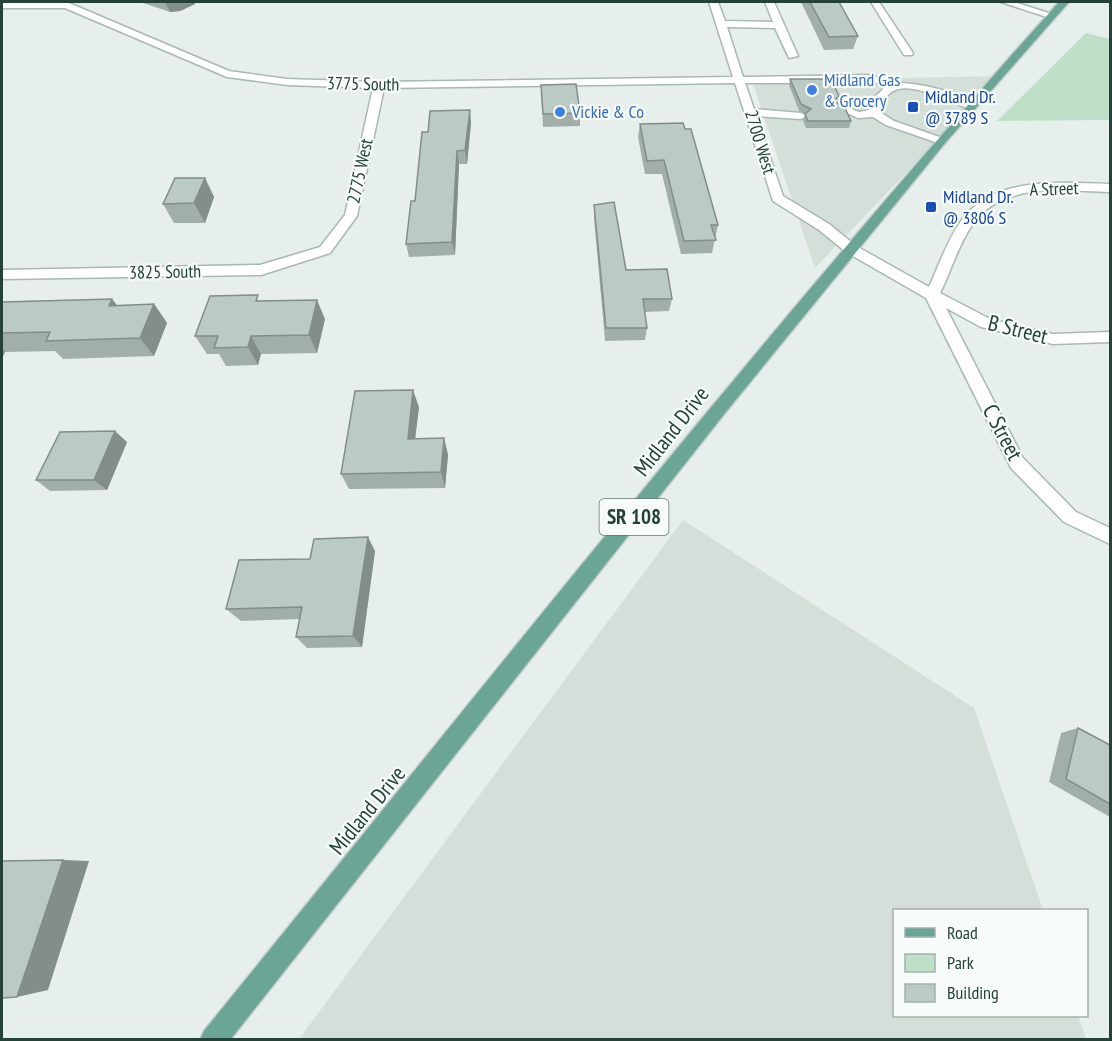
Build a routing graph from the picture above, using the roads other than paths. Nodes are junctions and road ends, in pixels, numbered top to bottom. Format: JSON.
{"nodes":[{"id":1,"x":714,"y":2,"type":"edge"},
{"id":2,"x":770,"y":2,"type":"edge"},
{"id":3,"x":875,"y":2,"type":"edge"},
{"id":4,"x":1006,"y":2,"type":"edge"},
{"id":5,"x":1064,"y":2,"type":"edge"},
{"id":6,"x":67,"y":3,"type":"edge"},
{"id":7,"x":2,"y":5,"type":"edge"},
{"id":8,"x":1050,"y":15,"type":"junction"},
{"id":9,"x":722,"y":24,"type":"junction"},
{"id":10,"x":779,"y":25,"type":"junction"},
{"id":11,"x":908,"y":53,"type":"dead end"},
{"id":12,"x":793,"y":56,"type":"dead end"},
{"id":13,"x":740,"y":78,"type":"junction"},
{"id":14,"x":379,"y":85,"type":"junction"},
{"id":15,"x":892,"y":87,"type":"junction"},
{"id":16,"x":971,"y":106,"type":"junction"},
{"id":17,"x":751,"y":112,"type":"junction"},
{"id":18,"x":875,"y":113,"type":"junction"},
{"id":19,"x":858,"y":115,"type":"junction"},
{"id":20,"x":780,"y":116,"type":"junction"},
{"id":21,"x":941,"y":141,"type":"junction"},
{"id":22,"x":1110,"y":188,"type":"edge"},
{"id":23,"x":851,"y":249,"type":"junction"},
{"id":24,"x":325,"y":250,"type":"joint"},
{"id":25,"x":2,"y":275,"type":"edge"},
{"id":26,"x":932,"y":295,"type":"junction"},
{"id":27,"x":1110,"y":337,"type":"edge"},
{"id":28,"x":1110,"y":536,"type":"edge"},
{"id":29,"x":213,"y":1040,"type":"edge"}],
"edges":[{"from":1,"to":9,"type":"street","name":"2700 West"},
{"from":2,"to":10,"type":"street"},
{"from":3,"to":11,"type":"street"},
{"from":4,"to":8,"type":"street"},
{"from":5,"to":8,"type":"main road","name":"Midland Drive","number":"SR 108"},
{"from":6,"to":7,"type":"street","name":"3775 South"},
{"from":6,"to":14,"type":"street","name":"3775 South"},
{"from":8,"to":16,"type":"main road","name":"Midland Drive","number":"SR 108"},
{"from":9,"to":10,"type":"street"},
{"from":9,"to":13,"type":"street","name":"2700 West"},
{"from":10,"to":12,"type":"street"},
{"from":13,"to":14,"type":"street","name":"3775 South"},
{"from":13,"to":15,"type":"street","name":"3775 South"},
{"from":13,"to":17,"type":"street","name":"2700 West"},
{"from":14,"to":24,"type":"street","name":"2775 West"},
{"from":15,"to":16,"type":"street","name":"3775 South"},
{"from":15,"to":18,"type":"street"},
{"from":16,"to":21,"type":"main road","name":"Midland Drive","number":"SR 108"},
{"from":17,"to":20,"type":"street"},
{"from":17,"to":23,"type":"street","name":"2700 West"},
{"from":18,"to":19,"type":"street"},
{"from":18,"to":21,"type":"street"},
{"from":19,"to":19,"type":"street"},
{"from":20,"to":20,"type":"street"},
{"from":21,"to":23,"type":"main road","name":"Midland Drive","number":"SR 108"},
{"from":22,"to":26,"type":"street","name":"A Street"},
{"from":23,"to":26,"type":"street"},
{"from":23,"to":29,"type":"main road","name":"Midland Drive","number":"SR 108"},
{"from":24,"to":25,"type":"street","name":"3825 South"},
{"from":26,"to":27,"type":"street","name":"B Street"},
{"from":26,"to":28,"type":"street","name":"C Street"}]}
